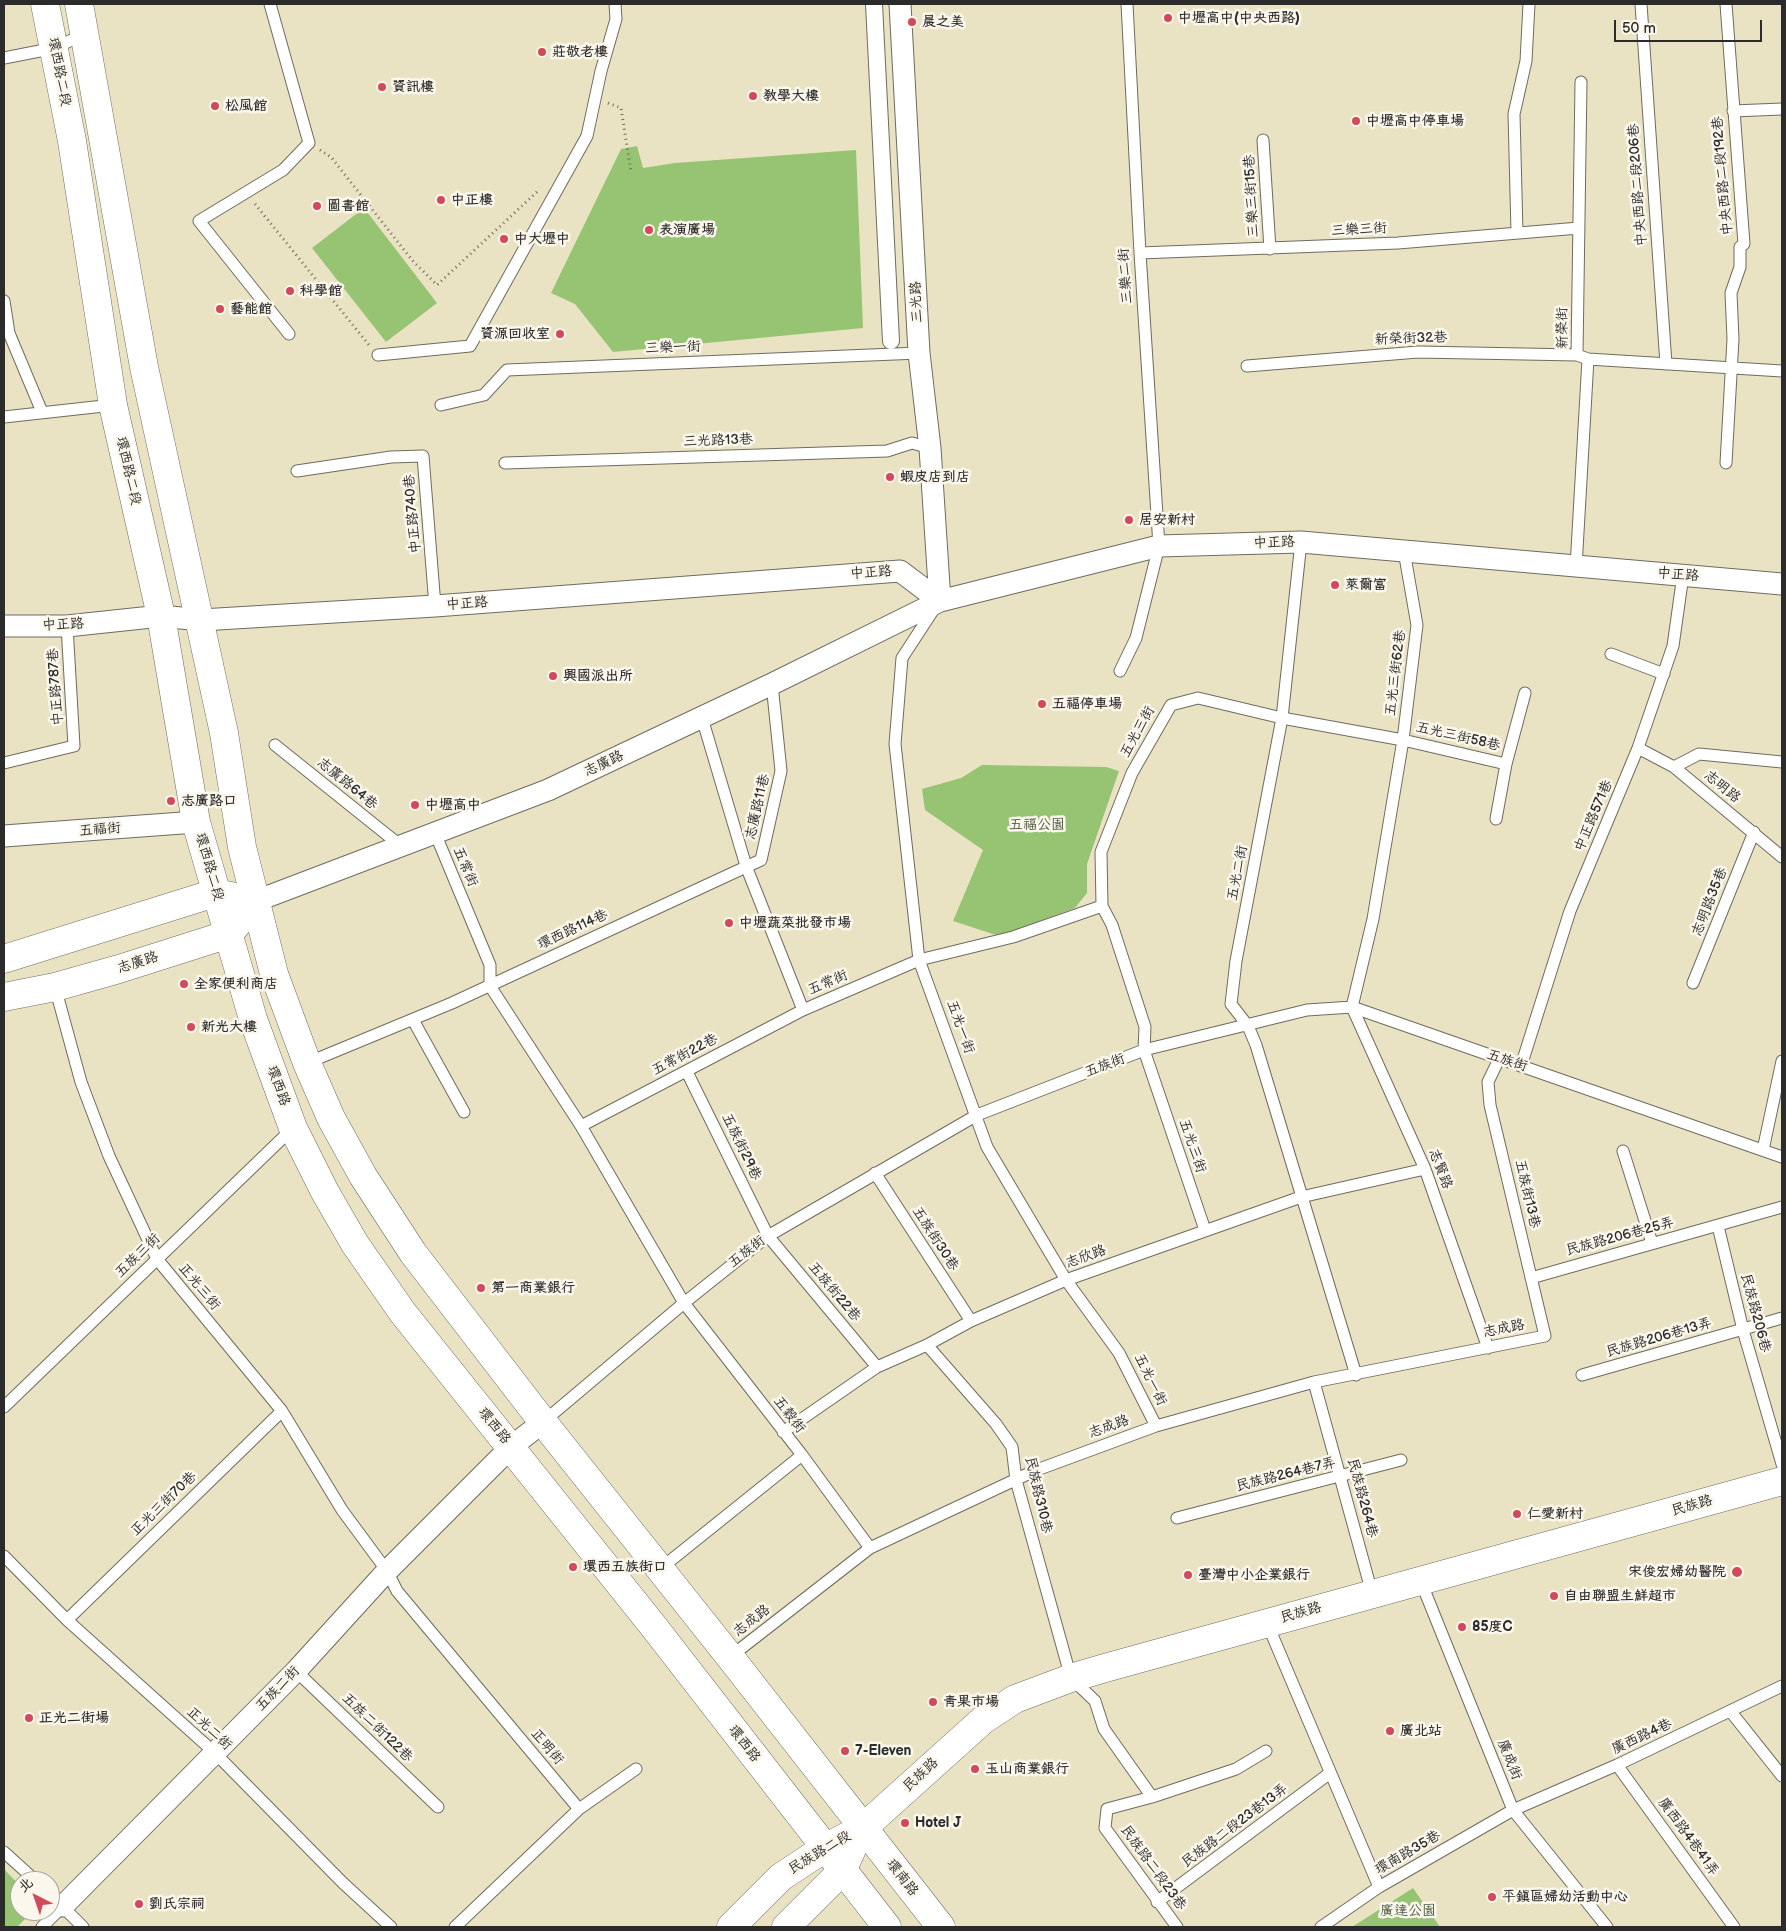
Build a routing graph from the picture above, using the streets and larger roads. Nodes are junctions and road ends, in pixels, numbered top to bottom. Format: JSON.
{"nodes":[{"id":1,"x":45,"y":4,"type":"edge"},
{"id":2,"x":79,"y":4,"type":"edge"},
{"id":3,"x":874,"y":4,"type":"edge"},
{"id":4,"x":900,"y":4,"type":"edge"},
{"id":5,"x":891,"y":341,"type":"dead end"},
{"id":6,"x":1782,"y":584,"type":"edge"},
{"id":7,"x":940,"y":601,"type":"junction"},
{"id":8,"x":161,"y":616,"type":"junction"},
{"id":9,"x":201,"y":620,"type":"junction"},
{"id":10,"x":4,"y":626,"type":"edge"},
{"id":11,"x":196,"y":822,"type":"junction"},
{"id":12,"x":4,"y":836,"type":"edge"},
{"id":13,"x":215,"y":893,"type":"junction"},
{"id":14,"x":256,"y":901,"type":"junction"},
{"id":15,"x":229,"y":934,"type":"junction"},
{"id":16,"x":4,"y":959,"type":"edge"},
{"id":17,"x":4,"y":996,"type":"edge"},
{"id":18,"x":543,"y":1422,"type":"junction"},
{"id":19,"x":511,"y":1447,"type":"junction"},
{"id":20,"x":1782,"y":1481,"type":"edge"},
{"id":21,"x":863,"y":1828,"type":"junction"},
{"id":22,"x":825,"y":1848,"type":"junction"},
{"id":23,"x":842,"y":1870,"type":"junction"},
{"id":24,"x":60,"y":1897,"type":"edge"},
{"id":25,"x":731,"y":1927,"type":"edge"},
{"id":26,"x":786,"y":1927,"type":"edge"},
{"id":27,"x":887,"y":1927,"type":"edge"},
{"id":28,"x":941,"y":1927,"type":"edge"}],
"edges":[{"from":1,"to":8,"type":"main road","name":"環西路二段"},
{"from":2,"to":9,"type":"main road"},
{"from":3,"to":5,"type":"street"},
{"from":4,"to":7,"type":"street","name":"三光路"},
{"from":6,"to":7,"type":"street","name":"中正路"},
{"from":7,"to":9,"type":"street","name":"中正路"},
{"from":7,"to":14,"type":"street","name":"志廣路"},
{"from":8,"to":9,"type":"street","name":"中正路"},
{"from":8,"to":10,"type":"street","name":"中正路"},
{"from":8,"to":11,"type":"main road","name":"環西路二段"},
{"from":9,"to":14,"type":"main road"},
{"from":11,"to":12,"type":"street","name":"五福街"},
{"from":11,"to":13,"type":"main road","name":"環西路二段"},
{"from":13,"to":14,"type":"main road"},
{"from":13,"to":15,"type":"main road","name":"環西路二段"},
{"from":13,"to":16,"type":"main road"},
{"from":14,"to":15,"type":"main road","name":"志廣路"},
{"from":14,"to":18,"type":"main road"},
{"from":15,"to":17,"type":"main road","name":"志廣路"},
{"from":15,"to":19,"type":"main road","name":"環西路"},
{"from":18,"to":19,"type":"street","name":"五族街"},
{"from":18,"to":21,"type":"main road"},
{"from":19,"to":22,"type":"main road","name":"環西路"},
{"from":19,"to":24,"type":"street","name":"五族二街"},
{"from":20,"to":21,"type":"main road","name":"民族路"},
{"from":21,"to":22,"type":"main road","name":"民族路二段"},
{"from":21,"to":23,"type":"main road","name":"民族路二段"},
{"from":21,"to":28,"type":"main road","name":"環南路"},
{"from":22,"to":23,"type":"main road","name":"環西路"},
{"from":22,"to":25,"type":"main road","name":"民族路二段"},
{"from":23,"to":26,"type":"main road","name":"民族路二段"},
{"from":23,"to":27,"type":"main road"}]}
